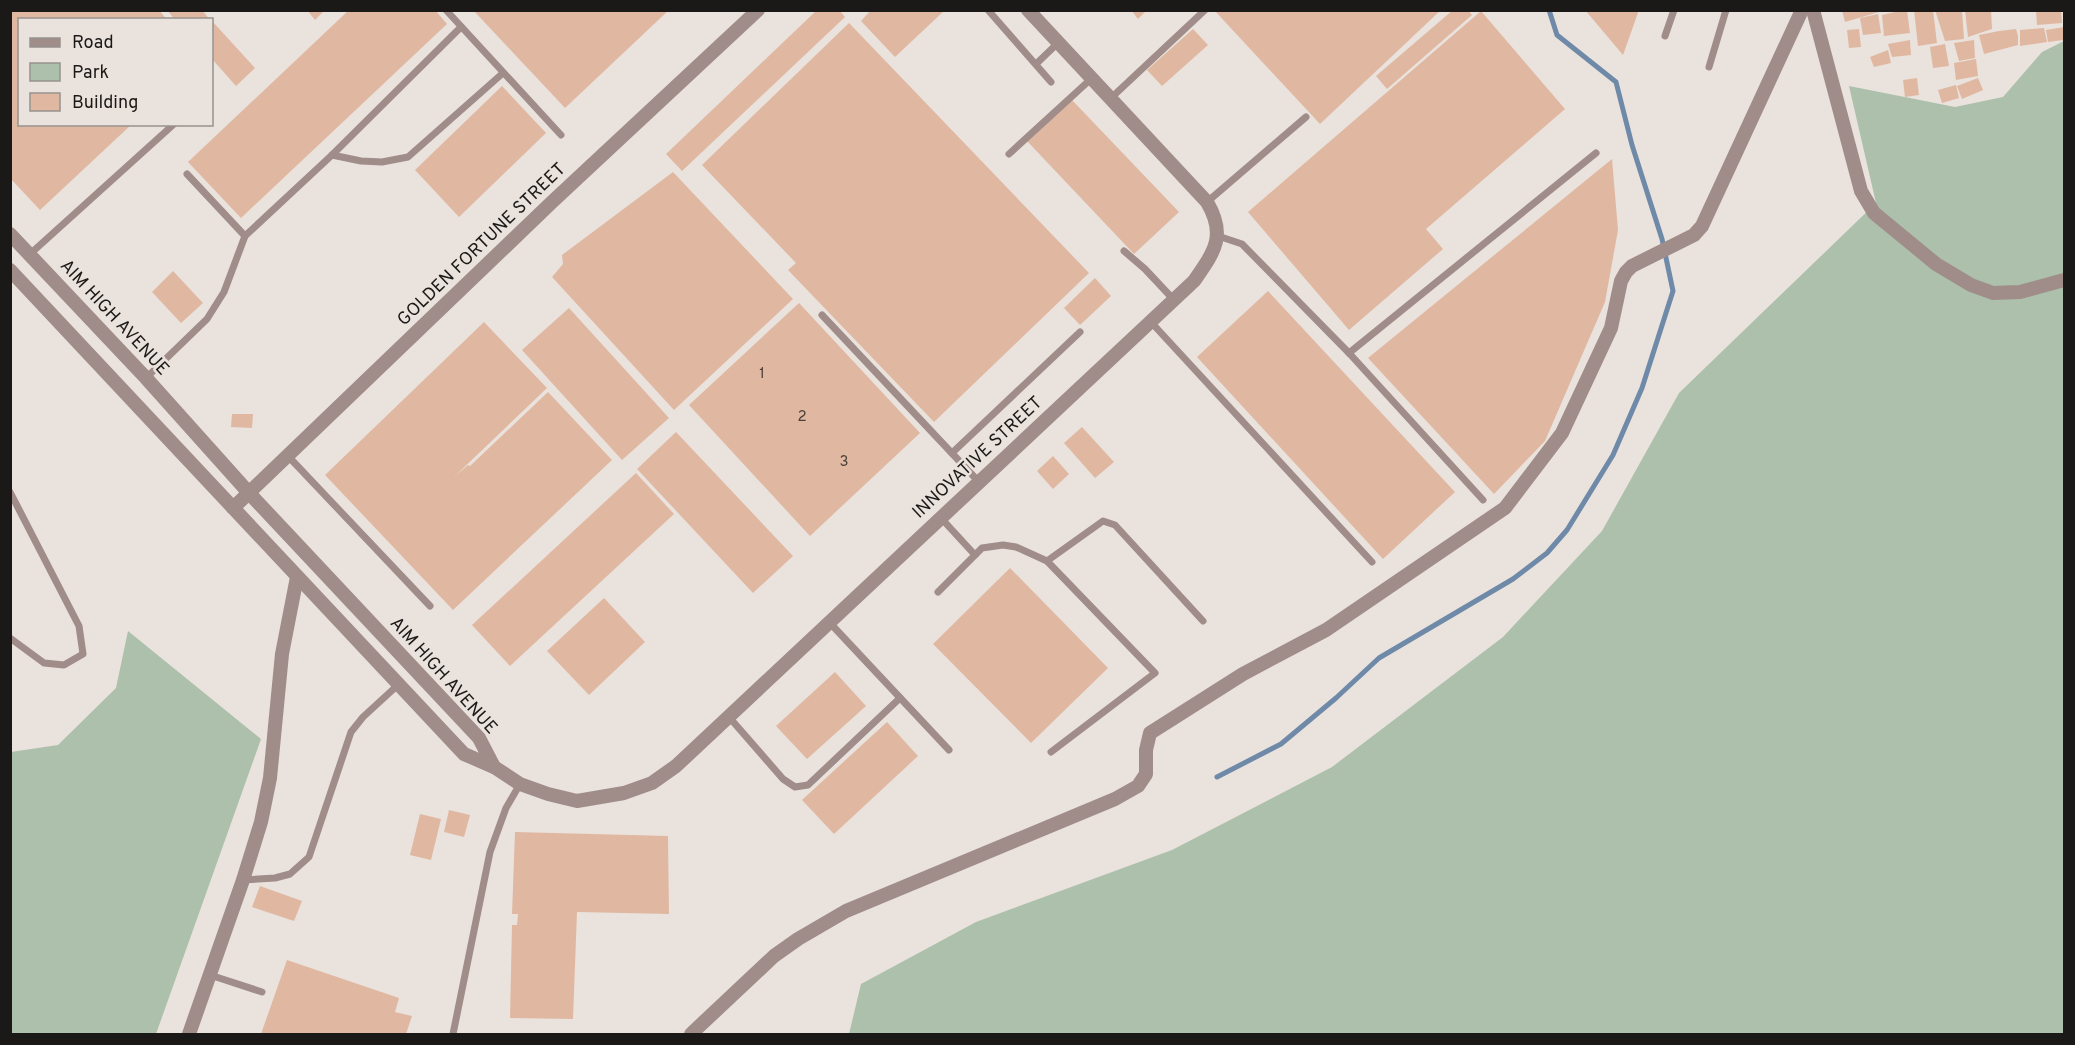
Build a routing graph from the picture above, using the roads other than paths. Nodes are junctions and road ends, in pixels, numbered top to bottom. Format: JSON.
{"nodes":[{"id":1,"x":446,"y":10,"type":"edge"},
{"id":2,"x":758,"y":10,"type":"edge"},
{"id":3,"x":988,"y":10,"type":"edge"},
{"id":4,"x":1028,"y":10,"type":"edge"},
{"id":5,"x":1205,"y":10,"type":"edge"},
{"id":6,"x":1674,"y":10,"type":"edge"},
{"id":7,"x":1726,"y":10,"type":"edge"},
{"id":8,"x":1802,"y":10,"type":"edge"},
{"id":9,"x":1813,"y":10,"type":"edge"},
{"id":10,"x":461,"y":27,"type":"junction"},
{"id":11,"x":1665,"y":36,"type":"dead end"},
{"id":12,"x":1059,"y":42,"type":"junction"},
{"id":13,"x":1036,"y":64,"type":"junction"},
{"id":14,"x":1709,"y":67,"type":"dead end"},
{"id":15,"x":503,"y":72,"type":"junction"},
{"id":16,"x":1092,"y":78,"type":"junction"},
{"id":17,"x":1051,"y":82,"type":"dead end"},
{"id":18,"x":1111,"y":98,"type":"junction"},
{"id":19,"x":1306,"y":117,"type":"dead end"},
{"id":20,"x":172,"y":126,"type":"edge"},
{"id":21,"x":561,"y":135,"type":"dead end"},
{"id":22,"x":1596,"y":153,"type":"dead end"},
{"id":23,"x":332,"y":154,"type":"junction"},
{"id":24,"x":1010,"y":154,"type":"dead end"},
{"id":25,"x":187,"y":174,"type":"dead end"},
{"id":26,"x":1207,"y":202,"type":"junction"},
{"id":27,"x":10,"y":234,"type":"edge"},
{"id":28,"x":245,"y":236,"type":"junction"},
{"id":29,"x":1218,"y":236,"type":"junction"},
{"id":30,"x":1124,"y":251,"type":"dead end"},
{"id":31,"x":30,"y":254,"type":"junction"},
{"id":32,"x":10,"y":270,"type":"edge"},
{"id":33,"x":2064,"y":280,"type":"edge"},
{"id":34,"x":1174,"y":300,"type":"junction"},
{"id":35,"x":822,"y":315,"type":"dead end"},
{"id":36,"x":1150,"y":321,"type":"junction"},
{"id":37,"x":1080,"y":332,"type":"dead end"},
{"id":38,"x":1349,"y":353,"type":"junction"},
{"id":39,"x":146,"y":378,"type":"junction"},
{"id":40,"x":952,"y":453,"type":"junction"},
{"id":41,"x":287,"y":455,"type":"junction"},
{"id":42,"x":979,"y":482,"type":"junction"},
{"id":43,"x":10,"y":492,"type":"edge"},
{"id":44,"x":249,"y":493,"type":"junction"},
{"id":45,"x":1483,"y":500,"type":"dead end"},
{"id":46,"x":233,"y":508,"type":"junction"},
{"id":47,"x":941,"y":518,"type":"junction"},
{"id":48,"x":975,"y":555,"type":"junction"},
{"id":49,"x":1047,"y":561,"type":"junction"},
{"id":50,"x":1372,"y":561,"type":"dead end"},
{"id":51,"x":297,"y":577,"type":"junction"},
{"id":52,"x":938,"y":592,"type":"dead end"},
{"id":53,"x":430,"y":606,"type":"dead end"},
{"id":54,"x":1203,"y":621,"type":"dead end"},
{"id":55,"x":830,"y":623,"type":"junction"},
{"id":56,"x":10,"y":638,"type":"edge"},
{"id":57,"x":399,"y":684,"type":"junction"},
{"id":58,"x":900,"y":698,"type":"junction"},
{"id":59,"x":729,"y":717,"type":"junction"},
{"id":60,"x":949,"y":750,"type":"dead end"},
{"id":61,"x":1051,"y":752,"type":"dead end"},
{"id":62,"x":494,"y":767,"type":"junction"},
{"id":63,"x":520,"y":784,"type":"junction"},
{"id":64,"x":243,"y":880,"type":"junction"},
{"id":65,"x":210,"y":975,"type":"junction"},
{"id":66,"x":262,"y":992,"type":"dead end"},
{"id":67,"x":189,"y":1035,"type":"edge"},
{"id":68,"x":453,"y":1035,"type":"edge"},
{"id":69,"x":691,"y":1035,"type":"edge"}],
"edges":[{"from":1,"to":10,"type":"lane"},
{"from":2,"to":41,"type":"street","name":"GOLDEN FORTUNE STREET"},
{"from":3,"to":13,"type":"lane"},
{"from":4,"to":12,"type":"street"},
{"from":5,"to":18,"type":"lane"},
{"from":6,"to":11,"type":"lane"},
{"from":7,"to":14,"type":"lane"},
{"from":8,"to":69,"type":"street"},
{"from":9,"to":33,"type":"street"},
{"from":10,"to":15,"type":"lane"},
{"from":10,"to":23,"type":"lane"},
{"from":12,"to":13,"type":"lane"},
{"from":12,"to":16,"type":"street"},
{"from":13,"to":17,"type":"lane"},
{"from":15,"to":21,"type":"lane"},
{"from":15,"to":23,"type":"lane"},
{"from":16,"to":18,"type":"street"},
{"from":16,"to":24,"type":"lane"},
{"from":18,"to":26,"type":"street"},
{"from":19,"to":26,"type":"lane"},
{"from":20,"to":31,"type":"lane"},
{"from":22,"to":38,"type":"lane"},
{"from":23,"to":28,"type":"lane"},
{"from":25,"to":28,"type":"lane"},
{"from":26,"to":29,"type":"street"},
{"from":27,"to":31,"type":"street","name":"AIM HIGH AVENUE"},
{"from":28,"to":39,"type":"lane"},
{"from":29,"to":34,"type":"street","name":"INNOVATIVE STREET"},
{"from":29,"to":38,"type":"lane"},
{"from":30,"to":34,"type":"lane"},
{"from":31,"to":39,"type":"street","name":"AIM HIGH AVENUE"},
{"from":32,"to":46,"type":"street","name":"AIM HIGH AVENUE"},
{"from":34,"to":36,"type":"street","name":"INNOVATIVE STREET"},
{"from":35,"to":40,"type":"lane"},
{"from":36,"to":42,"type":"street","name":"INNOVATIVE STREET"},
{"from":36,"to":50,"type":"lane"},
{"from":37,"to":40,"type":"lane"},
{"from":38,"to":45,"type":"lane"},
{"from":39,"to":44,"type":"street","name":"AIM HIGH AVENUE"},
{"from":40,"to":42,"type":"lane"},
{"from":41,"to":44,"type":"street","name":"GOLDEN FORTUNE STREET"},
{"from":41,"to":53,"type":"lane"},
{"from":42,"to":47,"type":"street","name":"INNOVATIVE STREET"},
{"from":43,"to":56,"type":"lane"},
{"from":44,"to":46,"type":"street","name":"GOLDEN FORTUNE STREET"},
{"from":44,"to":62,"type":"street","name":"AIM HIGH AVENUE"},
{"from":46,"to":51,"type":"street","name":"AIM HIGH AVENUE"},
{"from":47,"to":48,"type":"lane"},
{"from":47,"to":55,"type":"street","name":"INNOVATIVE STREET"},
{"from":48,"to":49,"type":"lane"},
{"from":48,"to":52,"type":"lane"},
{"from":49,"to":54,"type":"lane"},
{"from":49,"to":61,"type":"lane"},
{"from":51,"to":57,"type":"street","name":"AIM HIGH AVENUE"},
{"from":51,"to":64,"type":"street"},
{"from":55,"to":58,"type":"lane"},
{"from":55,"to":59,"type":"street","name":"INNOVATIVE STREET"},
{"from":57,"to":62,"type":"street","name":"AIM HIGH AVENUE"},
{"from":57,"to":64,"type":"lane"},
{"from":58,"to":59,"type":"lane"},
{"from":58,"to":60,"type":"lane"},
{"from":59,"to":63,"type":"street","name":"INNOVATIVE STREET"},
{"from":62,"to":63,"type":"street","name":"INNOVATIVE STREET"},
{"from":63,"to":68,"type":"lane"},
{"from":64,"to":65,"type":"street"},
{"from":65,"to":66,"type":"lane"},
{"from":65,"to":67,"type":"street"}]}
